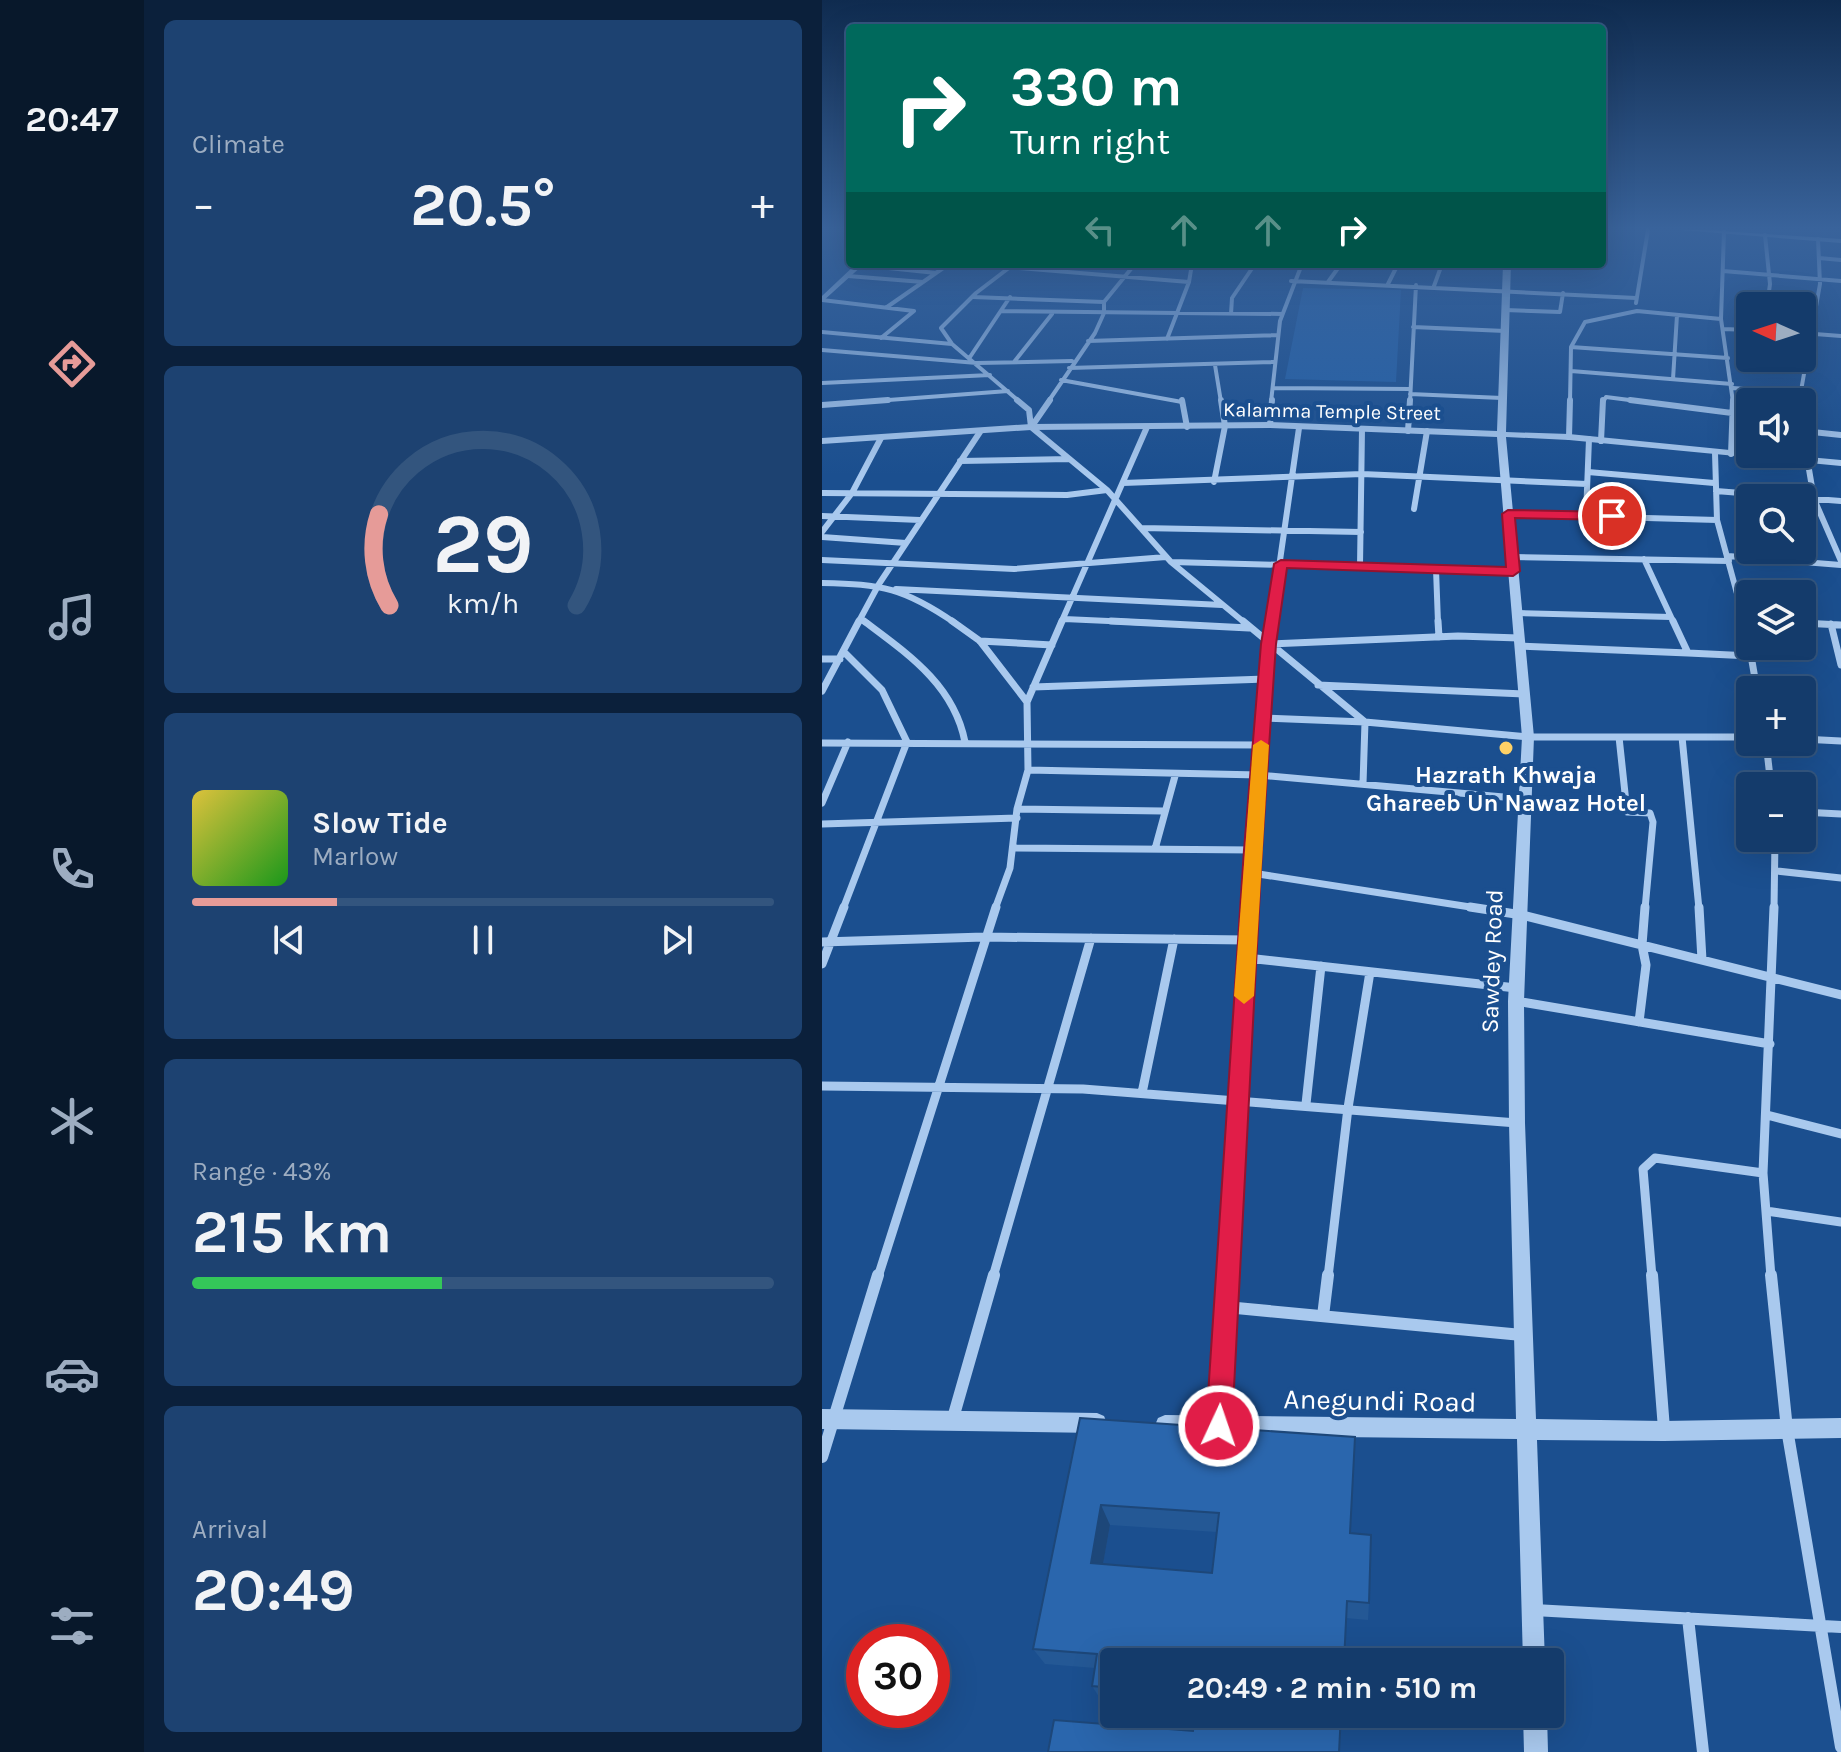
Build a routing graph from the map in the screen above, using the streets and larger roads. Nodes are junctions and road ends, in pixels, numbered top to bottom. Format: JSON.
{"nodes":[{"id":1,"x":1001,"y":311,"type":"edge"},
{"id":2,"x":913,"y":312,"type":"edge"},
{"id":3,"x":958,"y":312,"type":"edge"},
{"id":4,"x":1014,"y":312,"type":"edge"},
{"id":5,"x":1414,"y":312,"type":"edge"},
{"id":6,"x":1505,"y":312,"type":"edge"},
{"id":7,"x":1633,"y":312,"type":"edge"},
{"id":8,"x":1645,"y":312,"type":"edge"},
{"id":9,"x":1721,"y":312,"type":"edge"},
{"id":10,"x":1104,"y":313,"type":"junction"},
{"id":11,"x":1052,"y":314,"type":"junction"},
{"id":12,"x":1177,"y":314,"type":"junction"},
{"id":13,"x":1231,"y":314,"type":"joint"},
{"id":14,"x":1282,"y":314,"type":"joint"},
{"id":15,"x":1677,"y":315,"type":"junction"},
{"id":16,"x":1721,"y":319,"type":"junction"},
{"id":17,"x":1413,"y":327,"type":"junction"},
{"id":18,"x":1723,"y":329,"type":"junction"},
{"id":19,"x":1736,"y":329,"type":"edge"},
{"id":20,"x":1505,"y":331,"type":"junction"},
{"id":21,"x":822,"y":332,"type":"edge"},
{"id":22,"x":1816,"y":333,"type":"edge"},
{"id":23,"x":1277,"y":335,"type":"junction"},
{"id":24,"x":1841,"y":336,"type":"edge"},
{"id":25,"x":881,"y":338,"type":"junction"},
{"id":26,"x":1167,"y":339,"type":"junction"},
{"id":27,"x":1088,"y":341,"type":"junction"},
{"id":28,"x":952,"y":344,"type":"junction"},
{"id":29,"x":1571,"y":347,"type":"junction"},
{"id":30,"x":822,"y":350,"type":"edge"},
{"id":31,"x":1674,"y":355,"type":"junction"},
{"id":32,"x":970,"y":357,"type":"junction"},
{"id":33,"x":1728,"y":358,"type":"junction"},
{"id":34,"x":1072,"y":361,"type":"junction"},
{"id":35,"x":1014,"y":362,"type":"junction"},
{"id":36,"x":1274,"y":362,"type":"junction"},
{"id":37,"x":977,"y":363,"type":"junction"},
{"id":38,"x":1215,"y":365,"type":"junction"},
{"id":39,"x":1069,"y":368,"type":"junction"},
{"id":40,"x":1571,"y":371,"type":"junction"},
{"id":41,"x":990,"y":375,"type":"junction"},
{"id":42,"x":1673,"y":379,"type":"junction"},
{"id":43,"x":1061,"y":380,"type":"junction"},
{"id":44,"x":822,"y":383,"type":"edge"},
{"id":45,"x":1732,"y":386,"type":"junction"},
{"id":46,"x":1273,"y":388,"type":"junction"},
{"id":47,"x":1751,"y":388,"type":"edge"},
{"id":48,"x":1008,"y":391,"type":"junction"},
{"id":49,"x":1410,"y":392,"type":"junction"},
{"id":50,"x":1502,"y":398,"type":"junction"},
{"id":51,"x":822,"y":405,"type":"edge"},
{"id":52,"x":1732,"y":413,"type":"junction"},
{"id":53,"x":1270,"y":425,"type":"junction"},
{"id":54,"x":1225,"y":426,"type":"junction"},
{"id":55,"x":1031,"y":427,"type":"junction"},
{"id":56,"x":1147,"y":427,"type":"junction"},
{"id":57,"x":1187,"y":427,"type":"junction"},
{"id":58,"x":1299,"y":428,"type":"junction"},
{"id":59,"x":1362,"y":429,"type":"junction"},
{"id":60,"x":1408,"y":431,"type":"junction"},
{"id":61,"x":1427,"y":431,"type":"junction"},
{"id":62,"x":980,"y":432,"type":"junction"},
{"id":63,"x":1816,"y":432,"type":"edge"},
{"id":64,"x":1501,"y":434,"type":"junction"},
{"id":65,"x":1841,"y":435,"type":"edge"},
{"id":66,"x":1569,"y":437,"type":"junction"},
{"id":67,"x":881,"y":438,"type":"junction"},
{"id":68,"x":1589,"y":439,"type":"junction"},
{"id":69,"x":822,"y":441,"type":"edge"},
{"id":70,"x":1601,"y":441,"type":"junction"},
{"id":71,"x":1715,"y":453,"type":"junction"},
{"id":72,"x":1731,"y":454,"type":"junction"},
{"id":73,"x":1736,"y":454,"type":"edge"},
{"id":74,"x":1069,"y":459,"type":"junction"},
{"id":75,"x":960,"y":461,"type":"junction"},
{"id":76,"x":1816,"y":461,"type":"edge"},
{"id":77,"x":1841,"y":463,"type":"edge"},
{"id":78,"x":1588,"y":472,"type":"junction"},
{"id":79,"x":1362,"y":474,"type":"junction"},
{"id":80,"x":1417,"y":475,"type":"junction"},
{"id":81,"x":1292,"y":477,"type":"junction"},
{"id":82,"x":1504,"y":481,"type":"junction"},
{"id":83,"x":1214,"y":482,"type":"junction"},
{"id":84,"x":1123,"y":483,"type":"junction"},
{"id":85,"x":1587,"y":484,"type":"junction"},
{"id":86,"x":1715,"y":487,"type":"junction"},
{"id":87,"x":1107,"y":490,"type":"junction"},
{"id":88,"x":1736,"y":490,"type":"edge"},
{"id":89,"x":822,"y":493,"type":"edge"},
{"id":90,"x":852,"y":493,"type":"junction"},
{"id":91,"x":936,"y":493,"type":"junction"},
{"id":92,"x":1816,"y":499,"type":"edge"},
{"id":93,"x":1116,"y":500,"type":"junction"},
{"id":94,"x":1841,"y":501,"type":"edge"},
{"id":95,"x":1816,"y":504,"type":"edge"},
{"id":96,"x":1414,"y":509,"type":"dead end"},
{"id":97,"x":1508,"y":514,"type":"junction"},
{"id":98,"x":1586,"y":515,"type":"junction"},
{"id":99,"x":822,"y":516,"type":"edge"},
{"id":100,"x":834,"y":517,"type":"junction"},
{"id":101,"x":920,"y":520,"type":"junction"},
{"id":102,"x":1717,"y":520,"type":"junction"},
{"id":103,"x":1141,"y":528,"type":"junction"},
{"id":104,"x":1285,"y":531,"type":"junction"},
{"id":105,"x":1361,"y":532,"type":"junction"},
{"id":106,"x":822,"y":535,"type":"edge"},
{"id":107,"x":906,"y":543,"type":"junction"},
{"id":108,"x":1728,"y":558,"type":"junction"},
{"id":109,"x":1644,"y":559,"type":"junction"},
{"id":110,"x":822,"y":560,"type":"edge"},
{"id":111,"x":1169,"y":560,"type":"junction"},
{"id":112,"x":894,"y":562,"type":"junction"},
{"id":113,"x":1089,"y":563,"type":"junction"},
{"id":114,"x":1841,"y":563,"type":"edge"},
{"id":115,"x":1281,"y":564,"type":"junction"},
{"id":116,"x":1513,"y":564,"type":"junction"},
{"id":117,"x":1360,"y":566,"type":"junction"},
{"id":118,"x":1436,"y":569,"type":"junction"},
{"id":119,"x":822,"y":583,"type":"edge"},
{"id":120,"x":1736,"y":583,"type":"edge"},
{"id":121,"x":879,"y":584,"type":"junction"},
{"id":122,"x":890,"y":589,"type":"junction"},
{"id":123,"x":1073,"y":597,"type":"junction"},
{"id":124,"x":1223,"y":605,"type":"junction"},
{"id":125,"x":1517,"y":613,"type":"junction"},
{"id":126,"x":1671,"y":617,"type":"junction"},
{"id":127,"x":861,"y":619,"type":"junction"},
{"id":128,"x":1064,"y":619,"type":"junction"},
{"id":129,"x":1816,"y":623,"type":"edge"},
{"id":130,"x":1831,"y":624,"type":"junction"},
{"id":131,"x":1841,"y":625,"type":"edge"},
{"id":132,"x":1249,"y":628,"type":"junction"},
{"id":133,"x":1439,"y":637,"type":"junction"},
{"id":134,"x":980,"y":641,"type":"junction"},
{"id":135,"x":1520,"y":642,"type":"junction"},
{"id":136,"x":1268,"y":644,"type":"junction"},
{"id":137,"x":1052,"y":645,"type":"junction"},
{"id":138,"x":1688,"y":653,"type":"junction"},
{"id":139,"x":842,"y":655,"type":"junction"},
{"id":140,"x":1736,"y":655,"type":"edge"},
{"id":141,"x":822,"y":659,"type":"edge"},
{"id":142,"x":1841,"y":665,"type":"edge"},
{"id":143,"x":1266,"y":679,"type":"junction"},
{"id":144,"x":1318,"y":685,"type":"junction"},
{"id":145,"x":1033,"y":687,"type":"junction"},
{"id":146,"x":822,"y":690,"type":"edge"},
{"id":147,"x":1524,"y":694,"type":"junction"},
{"id":148,"x":1027,"y":702,"type":"junction"},
{"id":149,"x":1263,"y":718,"type":"junction"},
{"id":150,"x":1365,"y":722,"type":"junction"},
{"id":151,"x":1528,"y":737,"type":"junction"},
{"id":152,"x":1619,"y":737,"type":"junction"},
{"id":153,"x":1682,"y":737,"type":"junction"},
{"id":154,"x":1736,"y":737,"type":"edge"},
{"id":155,"x":1816,"y":740,"type":"edge"},
{"id":156,"x":1030,"y":741,"type":"junction"},
{"id":157,"x":1841,"y":741,"type":"edge"},
{"id":158,"x":848,"y":742,"type":"junction"},
{"id":159,"x":907,"y":742,"type":"junction"},
{"id":160,"x":965,"y":742,"type":"junction"},
{"id":161,"x":822,"y":743,"type":"edge"},
{"id":162,"x":1261,"y":745,"type":"junction"},
{"id":163,"x":1028,"y":770,"type":"junction"},
{"id":164,"x":1259,"y":775,"type":"junction"},
{"id":165,"x":1175,"y":776,"type":"junction"},
{"id":166,"x":1363,"y":784,"type":"junction"},
{"id":167,"x":1526,"y":799,"type":"junction"},
{"id":168,"x":822,"y":803,"type":"edge"},
{"id":169,"x":1163,"y":811,"type":"junction"},
{"id":170,"x":1017,"y":813,"type":"junction"},
{"id":171,"x":1816,"y":813,"type":"edge"},
{"id":172,"x":1841,"y":814,"type":"edge"},
{"id":173,"x":876,"y":822,"type":"junction"},
{"id":174,"x":822,"y":824,"type":"edge"},
{"id":175,"x":1014,"y":848,"type":"junction"},
{"id":176,"x":1155,"y":849,"type":"junction"},
{"id":177,"x":1253,"y":850,"type":"junction"},
{"id":178,"x":1776,"y":852,"type":"edge"},
{"id":179,"x":1777,"y":871,"type":"junction"},
{"id":180,"x":1252,"y":873,"type":"junction"},
{"id":181,"x":1841,"y":878,"type":"edge"},
{"id":182,"x":1522,"y":915,"type":"junction"},
{"id":183,"x":984,"y":937,"type":"junction"},
{"id":184,"x":1091,"y":938,"type":"junction"},
{"id":185,"x":1174,"y":939,"type":"junction"},
{"id":186,"x":1247,"y":940,"type":"junction"},
{"id":187,"x":826,"y":942,"type":"edge"},
{"id":188,"x":1642,"y":945,"type":"junction"},
{"id":189,"x":1247,"y":958,"type":"junction"},
{"id":190,"x":1702,"y":960,"type":"junction"},
{"id":191,"x":822,"y":964,"type":"edge"},
{"id":192,"x":1321,"y":966,"type":"junction"},
{"id":193,"x":1370,"y":972,"type":"junction"},
{"id":194,"x":1773,"y":978,"type":"junction"},
{"id":195,"x":1517,"y":994,"type":"junction"},
{"id":196,"x":1841,"y":995,"type":"edge"},
{"id":197,"x":1639,"y":1022,"type":"junction"},
{"id":198,"x":1770,"y":1044,"type":"junction"},
{"id":199,"x":941,"y":1082,"type":"junction"},
{"id":200,"x":822,"y":1086,"type":"edge"},
{"id":201,"x":1049,"y":1088,"type":"junction"},
{"id":202,"x":1142,"y":1093,"type":"junction"},
{"id":203,"x":1238,"y":1098,"type":"junction"},
{"id":204,"x":1306,"y":1104,"type":"junction"},
{"id":205,"x":1348,"y":1108,"type":"junction"},
{"id":206,"x":1767,"y":1115,"type":"junction"},
{"id":207,"x":1517,"y":1123,"type":"junction"},
{"id":208,"x":1841,"y":1134,"type":"edge"},
{"id":209,"x":1763,"y":1173,"type":"junction"},
{"id":210,"x":1766,"y":1211,"type":"junction"},
{"id":211,"x":1841,"y":1222,"type":"edge"},
{"id":212,"x":1226,"y":1307,"type":"junction"},
{"id":213,"x":1323,"y":1316,"type":"junction"},
{"id":214,"x":1522,"y":1335,"type":"junction"},
{"id":215,"x":828,"y":1419,"type":"edge"},
{"id":216,"x":952,"y":1421,"type":"junction"},
{"id":217,"x":1119,"y":1423,"type":"edge"},
{"id":218,"x":1148,"y":1424,"type":"edge"},
{"id":219,"x":1219,"y":1426,"type":"junction"},
{"id":220,"x":1841,"y":1428,"type":"edge"},
{"id":221,"x":1787,"y":1429,"type":"junction"},
{"id":222,"x":1525,"y":1430,"type":"junction"},
{"id":223,"x":1664,"y":1431,"type":"junction"},
{"id":224,"x":822,"y":1457,"type":"edge"},
{"id":225,"x":1533,"y":1610,"type":"junction"},
{"id":226,"x":1688,"y":1618,"type":"junction"},
{"id":227,"x":1820,"y":1626,"type":"junction"},
{"id":228,"x":1841,"y":1627,"type":"edge"},
{"id":229,"x":1534,"y":1648,"type":"edge"},
{"id":230,"x":1535,"y":1728,"type":"edge"},
{"id":231,"x":1841,"y":1747,"type":"edge"},
{"id":232,"x":1536,"y":1752,"type":"edge"},
{"id":233,"x":1703,"y":1752,"type":"edge"}],
"edges":[{"from":1,"to":32,"type":"street"},
{"from":2,"to":25,"type":"street"},
{"from":3,"to":28,"type":"street"},
{"from":4,"to":11,"type":"street"},
{"from":5,"to":17,"type":"street"},
{"from":6,"to":20,"type":"street","name":"Sawdey Road"},
{"from":7,"to":29,"type":"street"},
{"from":8,"to":15,"type":"street"},
{"from":9,"to":16,"type":"street"},
{"from":10,"to":11,"type":"street"},
{"from":10,"to":12,"type":"street"},
{"from":10,"to":27,"type":"street"},
{"from":11,"to":35,"type":"street"},
{"from":12,"to":13,"type":"street"},
{"from":12,"to":26,"type":"street"},
{"from":13,"to":14,"type":"street"},
{"from":14,"to":23,"type":"street"},
{"from":15,"to":16,"type":"street"},
{"from":15,"to":31,"type":"street"},
{"from":16,"to":18,"type":"street"},
{"from":17,"to":20,"type":"street"},
{"from":17,"to":49,"type":"street"},
{"from":18,"to":19,"type":"street"},
{"from":18,"to":33,"type":"street"},
{"from":20,"to":50,"type":"street","name":"Sawdey Road"},
{"from":21,"to":25,"type":"street"},
{"from":22,"to":24,"type":"street"},
{"from":23,"to":26,"type":"street"},
{"from":23,"to":36,"type":"street"},
{"from":25,"to":28,"type":"street"},
{"from":26,"to":27,"type":"street"},
{"from":27,"to":34,"type":"street"},
{"from":28,"to":32,"type":"street"},
{"from":29,"to":31,"type":"street"},
{"from":29,"to":40,"type":"street"},
{"from":30,"to":37,"type":"street"},
{"from":31,"to":33,"type":"street"},
{"from":31,"to":42,"type":"street"},
{"from":32,"to":37,"type":"street"},
{"from":33,"to":45,"type":"street"},
{"from":34,"to":35,"type":"street"},
{"from":34,"to":39,"type":"street"},
{"from":35,"to":37,"type":"street"},
{"from":36,"to":38,"type":"street"},
{"from":36,"to":46,"type":"street"},
{"from":37,"to":41,"type":"street"},
{"from":38,"to":39,"type":"street"},
{"from":38,"to":54,"type":"street"},
{"from":39,"to":43,"type":"street"},
{"from":40,"to":42,"type":"street"},
{"from":40,"to":66,"type":"street"},
{"from":41,"to":44,"type":"street"},
{"from":41,"to":48,"type":"street"},
{"from":42,"to":45,"type":"street"},
{"from":43,"to":55,"type":"street"},
{"from":43,"to":57,"type":"street"},
{"from":45,"to":47,"type":"street"},
{"from":45,"to":52,"type":"street"},
{"from":46,"to":49,"type":"street"},
{"from":46,"to":53,"type":"street"},
{"from":48,"to":51,"type":"street"},
{"from":48,"to":55,"type":"street"},
{"from":49,"to":50,"type":"street"},
{"from":49,"to":60,"type":"street"},
{"from":50,"to":64,"type":"street","name":"Sawdey Road"},
{"from":52,"to":70,"type":"street"},
{"from":52,"to":72,"type":"street"},
{"from":53,"to":54,"type":"street","name":"Kalamma Temple Street"},
{"from":53,"to":58,"type":"street","name":"Kalamma Temple Street"},
{"from":54,"to":57,"type":"street","name":"Kalamma Temple Street"},
{"from":54,"to":83,"type":"street"},
{"from":55,"to":56,"type":"street","name":"Kalamma Temple Street"},
{"from":55,"to":62,"type":"street","name":"Kalamma Temple Street"},
{"from":55,"to":74,"type":"street"},
{"from":56,"to":57,"type":"street","name":"Kalamma Temple Street"},
{"from":56,"to":84,"type":"street"},
{"from":58,"to":59,"type":"street","name":"Kalamma Temple Street"},
{"from":58,"to":81,"type":"street"},
{"from":59,"to":60,"type":"street","name":"Kalamma Temple Street"},
{"from":59,"to":79,"type":"street"},
{"from":60,"to":61,"type":"street","name":"Kalamma Temple Street"},
{"from":61,"to":64,"type":"street","name":"Kalamma Temple Street"},
{"from":61,"to":80,"type":"street"},
{"from":62,"to":67,"type":"street","name":"Kalamma Temple Street"},
{"from":62,"to":75,"type":"street"},
{"from":63,"to":65,"type":"street"},
{"from":64,"to":66,"type":"street","name":"Kalamma Temple Street"},
{"from":64,"to":82,"type":"street","name":"Sawdey Road"},
{"from":66,"to":68,"type":"street","name":"Kalamma Temple Street"},
{"from":67,"to":69,"type":"street","name":"Kalamma Temple Street"},
{"from":67,"to":90,"type":"street"},
{"from":68,"to":70,"type":"street","name":"Kalamma Temple Street"},
{"from":68,"to":78,"type":"street"},
{"from":70,"to":71,"type":"street","name":"Kalamma Temple Street"},
{"from":71,"to":72,"type":"street","name":"Kalamma Temple Street"},
{"from":71,"to":86,"type":"street"},
{"from":72,"to":73,"type":"street","name":"Kalamma Temple Street"},
{"from":74,"to":75,"type":"street"},
{"from":74,"to":87,"type":"street"},
{"from":75,"to":91,"type":"street"},
{"from":76,"to":77,"type":"street","name":"Kalamma Temple Street"},
{"from":78,"to":85,"type":"street"},
{"from":78,"to":86,"type":"street"},
{"from":79,"to":80,"type":"street"},
{"from":79,"to":81,"type":"street"},
{"from":79,"to":105,"type":"street"},
{"from":80,"to":82,"type":"street"},
{"from":80,"to":96,"type":"street"},
{"from":81,"to":83,"type":"street"},
{"from":81,"to":104,"type":"street"},
{"from":82,"to":85,"type":"street"},
{"from":82,"to":97,"type":"street","name":"Sawdey Road"},
{"from":83,"to":84,"type":"street"},
{"from":84,"to":93,"type":"street"},
{"from":85,"to":98,"type":"street"},
{"from":86,"to":88,"type":"street"},
{"from":86,"to":102,"type":"street"},
{"from":87,"to":91,"type":"street"},
{"from":87,"to":93,"type":"street"},
{"from":89,"to":90,"type":"street"},
{"from":90,"to":91,"type":"street"},
{"from":90,"to":100,"type":"street"},
{"from":91,"to":101,"type":"street"},
{"from":92,"to":94,"type":"street"},
{"from":93,"to":103,"type":"street"},
{"from":93,"to":113,"type":"street"},
{"from":95,"to":114,"type":"street"},
{"from":97,"to":98,"type":"street"},
{"from":97,"to":116,"type":"street","name":"Sawdey Road"},
{"from":98,"to":102,"type":"street"},
{"from":99,"to":100,"type":"street"},
{"from":100,"to":101,"type":"street"},
{"from":100,"to":106,"type":"street"},
{"from":101,"to":107,"type":"street"},
{"from":102,"to":108,"type":"street"},
{"from":103,"to":104,"type":"street"},
{"from":103,"to":111,"type":"street"},
{"from":104,"to":105,"type":"street"},
{"from":104,"to":115,"type":"street"},
{"from":105,"to":117,"type":"street"},
{"from":106,"to":107,"type":"street"},
{"from":107,"to":112,"type":"street"},
{"from":108,"to":109,"type":"street"},
{"from":108,"to":114,"type":"street"},
{"from":108,"to":120,"type":"street"},
{"from":109,"to":116,"type":"street"},
{"from":109,"to":126,"type":"street"},
{"from":110,"to":112,"type":"street"},
{"from":111,"to":113,"type":"street"},
{"from":111,"to":115,"type":"street"},
{"from":111,"to":124,"type":"street"},
{"from":112,"to":113,"type":"street"},
{"from":112,"to":121,"type":"street"},
{"from":113,"to":123,"type":"street"},
{"from":115,"to":117,"type":"street"},
{"from":115,"to":136,"type":"street"},
{"from":116,"to":118,"type":"street"},
{"from":116,"to":125,"type":"street","name":"Sawdey Road"},
{"from":117,"to":118,"type":"street"},
{"from":118,"to":133,"type":"street"},
{"from":119,"to":121,"type":"street"},
{"from":121,"to":122,"type":"street"},
{"from":121,"to":127,"type":"street"},
{"from":122,"to":123,"type":"street"},
{"from":122,"to":134,"type":"street"},
{"from":123,"to":124,"type":"street"},
{"from":123,"to":128,"type":"street"},
{"from":124,"to":132,"type":"street"},
{"from":125,"to":126,"type":"street"},
{"from":125,"to":135,"type":"street","name":"Sawdey Road"},
{"from":126,"to":138,"type":"street"},
{"from":127,"to":139,"type":"street"},
{"from":127,"to":160,"type":"street"},
{"from":128,"to":132,"type":"street"},
{"from":128,"to":137,"type":"street"},
{"from":129,"to":130,"type":"street"},
{"from":130,"to":131,"type":"street"},
{"from":130,"to":142,"type":"street"},
{"from":132,"to":136,"type":"street"},
{"from":133,"to":135,"type":"street"},
{"from":133,"to":136,"type":"street"},
{"from":134,"to":137,"type":"street"},
{"from":134,"to":148,"type":"street"},
{"from":135,"to":138,"type":"street"},
{"from":135,"to":147,"type":"street","name":"Sawdey Road"},
{"from":136,"to":143,"type":"street"},
{"from":136,"to":144,"type":"street"},
{"from":137,"to":145,"type":"street"},
{"from":138,"to":140,"type":"street"},
{"from":139,"to":141,"type":"street"},
{"from":139,"to":146,"type":"street"},
{"from":139,"to":159,"type":"street"},
{"from":143,"to":145,"type":"street"},
{"from":143,"to":149,"type":"street"},
{"from":144,"to":147,"type":"street"},
{"from":144,"to":150,"type":"street"},
{"from":145,"to":148,"type":"street"},
{"from":147,"to":151,"type":"street","name":"Sawdey Road"},
{"from":148,"to":156,"type":"street"},
{"from":149,"to":150,"type":"street"},
{"from":149,"to":162,"type":"street"},
{"from":150,"to":151,"type":"street"},
{"from":150,"to":166,"type":"street"},
{"from":151,"to":152,"type":"street"},
{"from":151,"to":167,"type":"street","name":"Sawdey Road"},
{"from":152,"to":153,"type":"street"},
{"from":152,"to":188,"type":"street"},
{"from":153,"to":154,"type":"street"},
{"from":153,"to":190,"type":"street"},
{"from":155,"to":157,"type":"street"},
{"from":156,"to":160,"type":"street"},
{"from":156,"to":162,"type":"street"},
{"from":156,"to":163,"type":"street"},
{"from":158,"to":159,"type":"street"},
{"from":158,"to":161,"type":"street"},
{"from":158,"to":168,"type":"street"},
{"from":159,"to":160,"type":"street"},
{"from":159,"to":173,"type":"street"},
{"from":162,"to":164,"type":"street"},
{"from":163,"to":165,"type":"street"},
{"from":163,"to":170,"type":"street"},
{"from":164,"to":165,"type":"street"},
{"from":164,"to":166,"type":"street"},
{"from":164,"to":177,"type":"street"},
{"from":165,"to":169,"type":"street"},
{"from":166,"to":167,"type":"street"},
{"from":167,"to":182,"type":"street","name":"Sawdey Road"},
{"from":169,"to":170,"type":"street"},
{"from":169,"to":176,"type":"street"},
{"from":170,"to":173,"type":"street"},
{"from":170,"to":175,"type":"street"},
{"from":171,"to":172,"type":"street"},
{"from":173,"to":174,"type":"street"},
{"from":173,"to":187,"type":"street"},
{"from":175,"to":176,"type":"street"},
{"from":175,"to":183,"type":"street"},
{"from":176,"to":177,"type":"street"},
{"from":177,"to":180,"type":"street"},
{"from":178,"to":179,"type":"street"},
{"from":179,"to":181,"type":"street"},
{"from":179,"to":194,"type":"street"},
{"from":180,"to":182,"type":"street"},
{"from":180,"to":186,"type":"street"},
{"from":182,"to":188,"type":"street"},
{"from":182,"to":195,"type":"street","name":"Sawdey Road"},
{"from":183,"to":184,"type":"street"},
{"from":183,"to":187,"type":"street"},
{"from":183,"to":199,"type":"street"},
{"from":184,"to":185,"type":"street"},
{"from":184,"to":201,"type":"street"},
{"from":185,"to":186,"type":"street"},
{"from":185,"to":202,"type":"street"},
{"from":186,"to":189,"type":"street"},
{"from":187,"to":191,"type":"street"},
{"from":188,"to":190,"type":"street"},
{"from":188,"to":197,"type":"street"},
{"from":189,"to":192,"type":"street"},
{"from":189,"to":203,"type":"street"},
{"from":190,"to":194,"type":"street"},
{"from":192,"to":193,"type":"street"},
{"from":192,"to":204,"type":"street"},
{"from":193,"to":195,"type":"street"},
{"from":193,"to":205,"type":"street"},
{"from":194,"to":196,"type":"street"},
{"from":194,"to":198,"type":"street"},
{"from":195,"to":197,"type":"street"},
{"from":195,"to":207,"type":"street","name":"Sawdey Road"},
{"from":197,"to":198,"type":"street"},
{"from":198,"to":206,"type":"street"},
{"from":199,"to":200,"type":"street"},
{"from":199,"to":201,"type":"street"},
{"from":199,"to":215,"type":"street"},
{"from":201,"to":202,"type":"street"},
{"from":201,"to":216,"type":"street"},
{"from":202,"to":203,"type":"street"},
{"from":203,"to":204,"type":"street"},
{"from":203,"to":212,"type":"street"},
{"from":204,"to":205,"type":"street"},
{"from":205,"to":207,"type":"street"},
{"from":205,"to":213,"type":"street"},
{"from":206,"to":208,"type":"street"},
{"from":206,"to":209,"type":"street"},
{"from":207,"to":214,"type":"street","name":"Sawdey Road"},
{"from":209,"to":210,"type":"street"},
{"from":209,"to":223,"type":"street"},
{"from":210,"to":211,"type":"street"},
{"from":210,"to":221,"type":"street"},
{"from":212,"to":213,"type":"street"},
{"from":212,"to":219,"type":"street"},
{"from":213,"to":214,"type":"street"},
{"from":214,"to":222,"type":"street","name":"Sawdey Road"},
{"from":215,"to":216,"type":"street"},
{"from":215,"to":224,"type":"street"},
{"from":216,"to":217,"type":"street"},
{"from":218,"to":219,"type":"street","name":"Anegundi Road"},
{"from":219,"to":222,"type":"street","name":"Anegundi Road"},
{"from":220,"to":221,"type":"street","name":"Anegundi Road"},
{"from":221,"to":223,"type":"street","name":"Anegundi Road"},
{"from":221,"to":227,"type":"street"},
{"from":222,"to":223,"type":"street","name":"Anegundi Road"},
{"from":222,"to":225,"type":"street","name":"Sawdey Road"},
{"from":225,"to":226,"type":"street"},
{"from":225,"to":229,"type":"street","name":"Sawdey Road"},
{"from":226,"to":227,"type":"street"},
{"from":226,"to":233,"type":"street"},
{"from":227,"to":228,"type":"street"},
{"from":227,"to":231,"type":"street"},
{"from":230,"to":232,"type":"street"}]}
